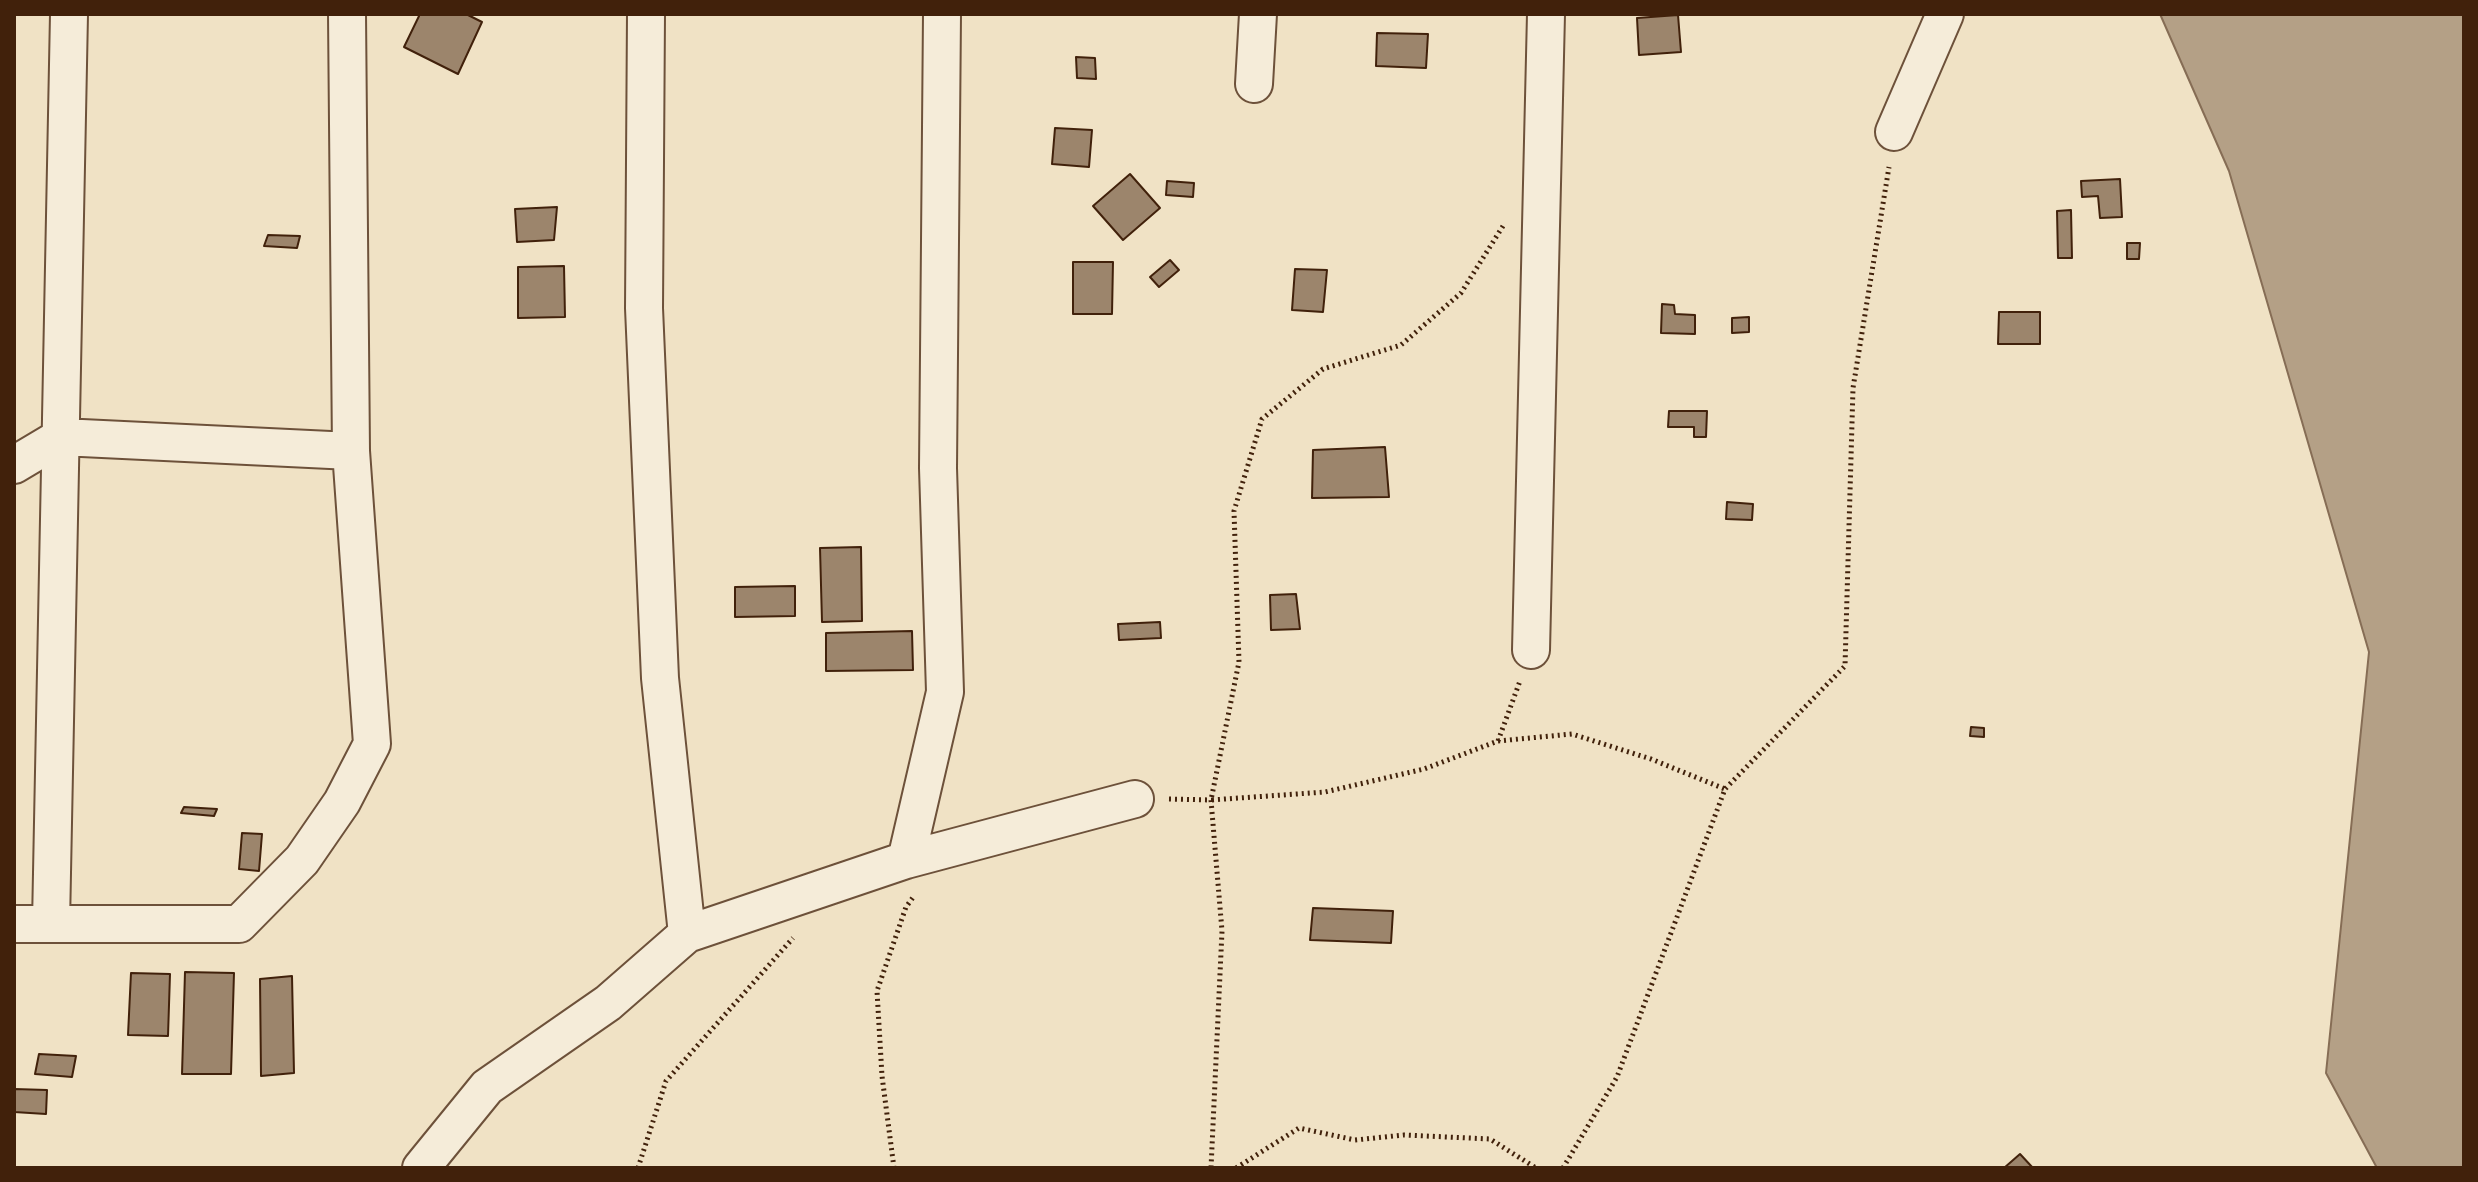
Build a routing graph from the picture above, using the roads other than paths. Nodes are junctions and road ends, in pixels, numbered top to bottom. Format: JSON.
{"nodes":[{"id":1,"x":69,"y":14,"type":"edge"},
{"id":2,"x":347,"y":14,"type":"edge"},
{"id":3,"x":646,"y":14,"type":"edge"},
{"id":4,"x":942,"y":14,"type":"edge"},
{"id":5,"x":1258,"y":14,"type":"edge"},
{"id":6,"x":1546,"y":14,"type":"edge"},
{"id":7,"x":1945,"y":14,"type":"edge"},
{"id":8,"x":1254,"y":84,"type":"dead end"},
{"id":9,"x":1894,"y":132,"type":"road end"},
{"id":10,"x":61,"y":437,"type":"junction"},
{"id":11,"x":351,"y":451,"type":"junction"},
{"id":12,"x":14,"y":465,"type":"edge"},
{"id":13,"x":1531,"y":650,"type":"road end"},
{"id":14,"x":1135,"y":799,"type":"road end"},
{"id":15,"x":906,"y":860,"type":"junction"},
{"id":16,"x":51,"y":923,"type":"junction"},
{"id":17,"x":14,"y":924,"type":"edge"},
{"id":18,"x":687,"y":934,"type":"junction"},
{"id":19,"x":421,"y":1168,"type":"edge"}],
"edges":[{"from":1,"to":10,"type":"street"},
{"from":2,"to":11,"type":"street"},
{"from":3,"to":18,"type":"street"},
{"from":4,"to":15,"type":"street"},
{"from":5,"to":8,"type":"street"},
{"from":6,"to":13,"type":"street"},
{"from":7,"to":9,"type":"street"},
{"from":10,"to":11,"type":"street"},
{"from":10,"to":12,"type":"street"},
{"from":10,"to":16,"type":"street"},
{"from":11,"to":16,"type":"street"},
{"from":14,"to":15,"type":"street"},
{"from":15,"to":18,"type":"street"},
{"from":16,"to":17,"type":"street"},
{"from":18,"to":19,"type":"street"}]}
